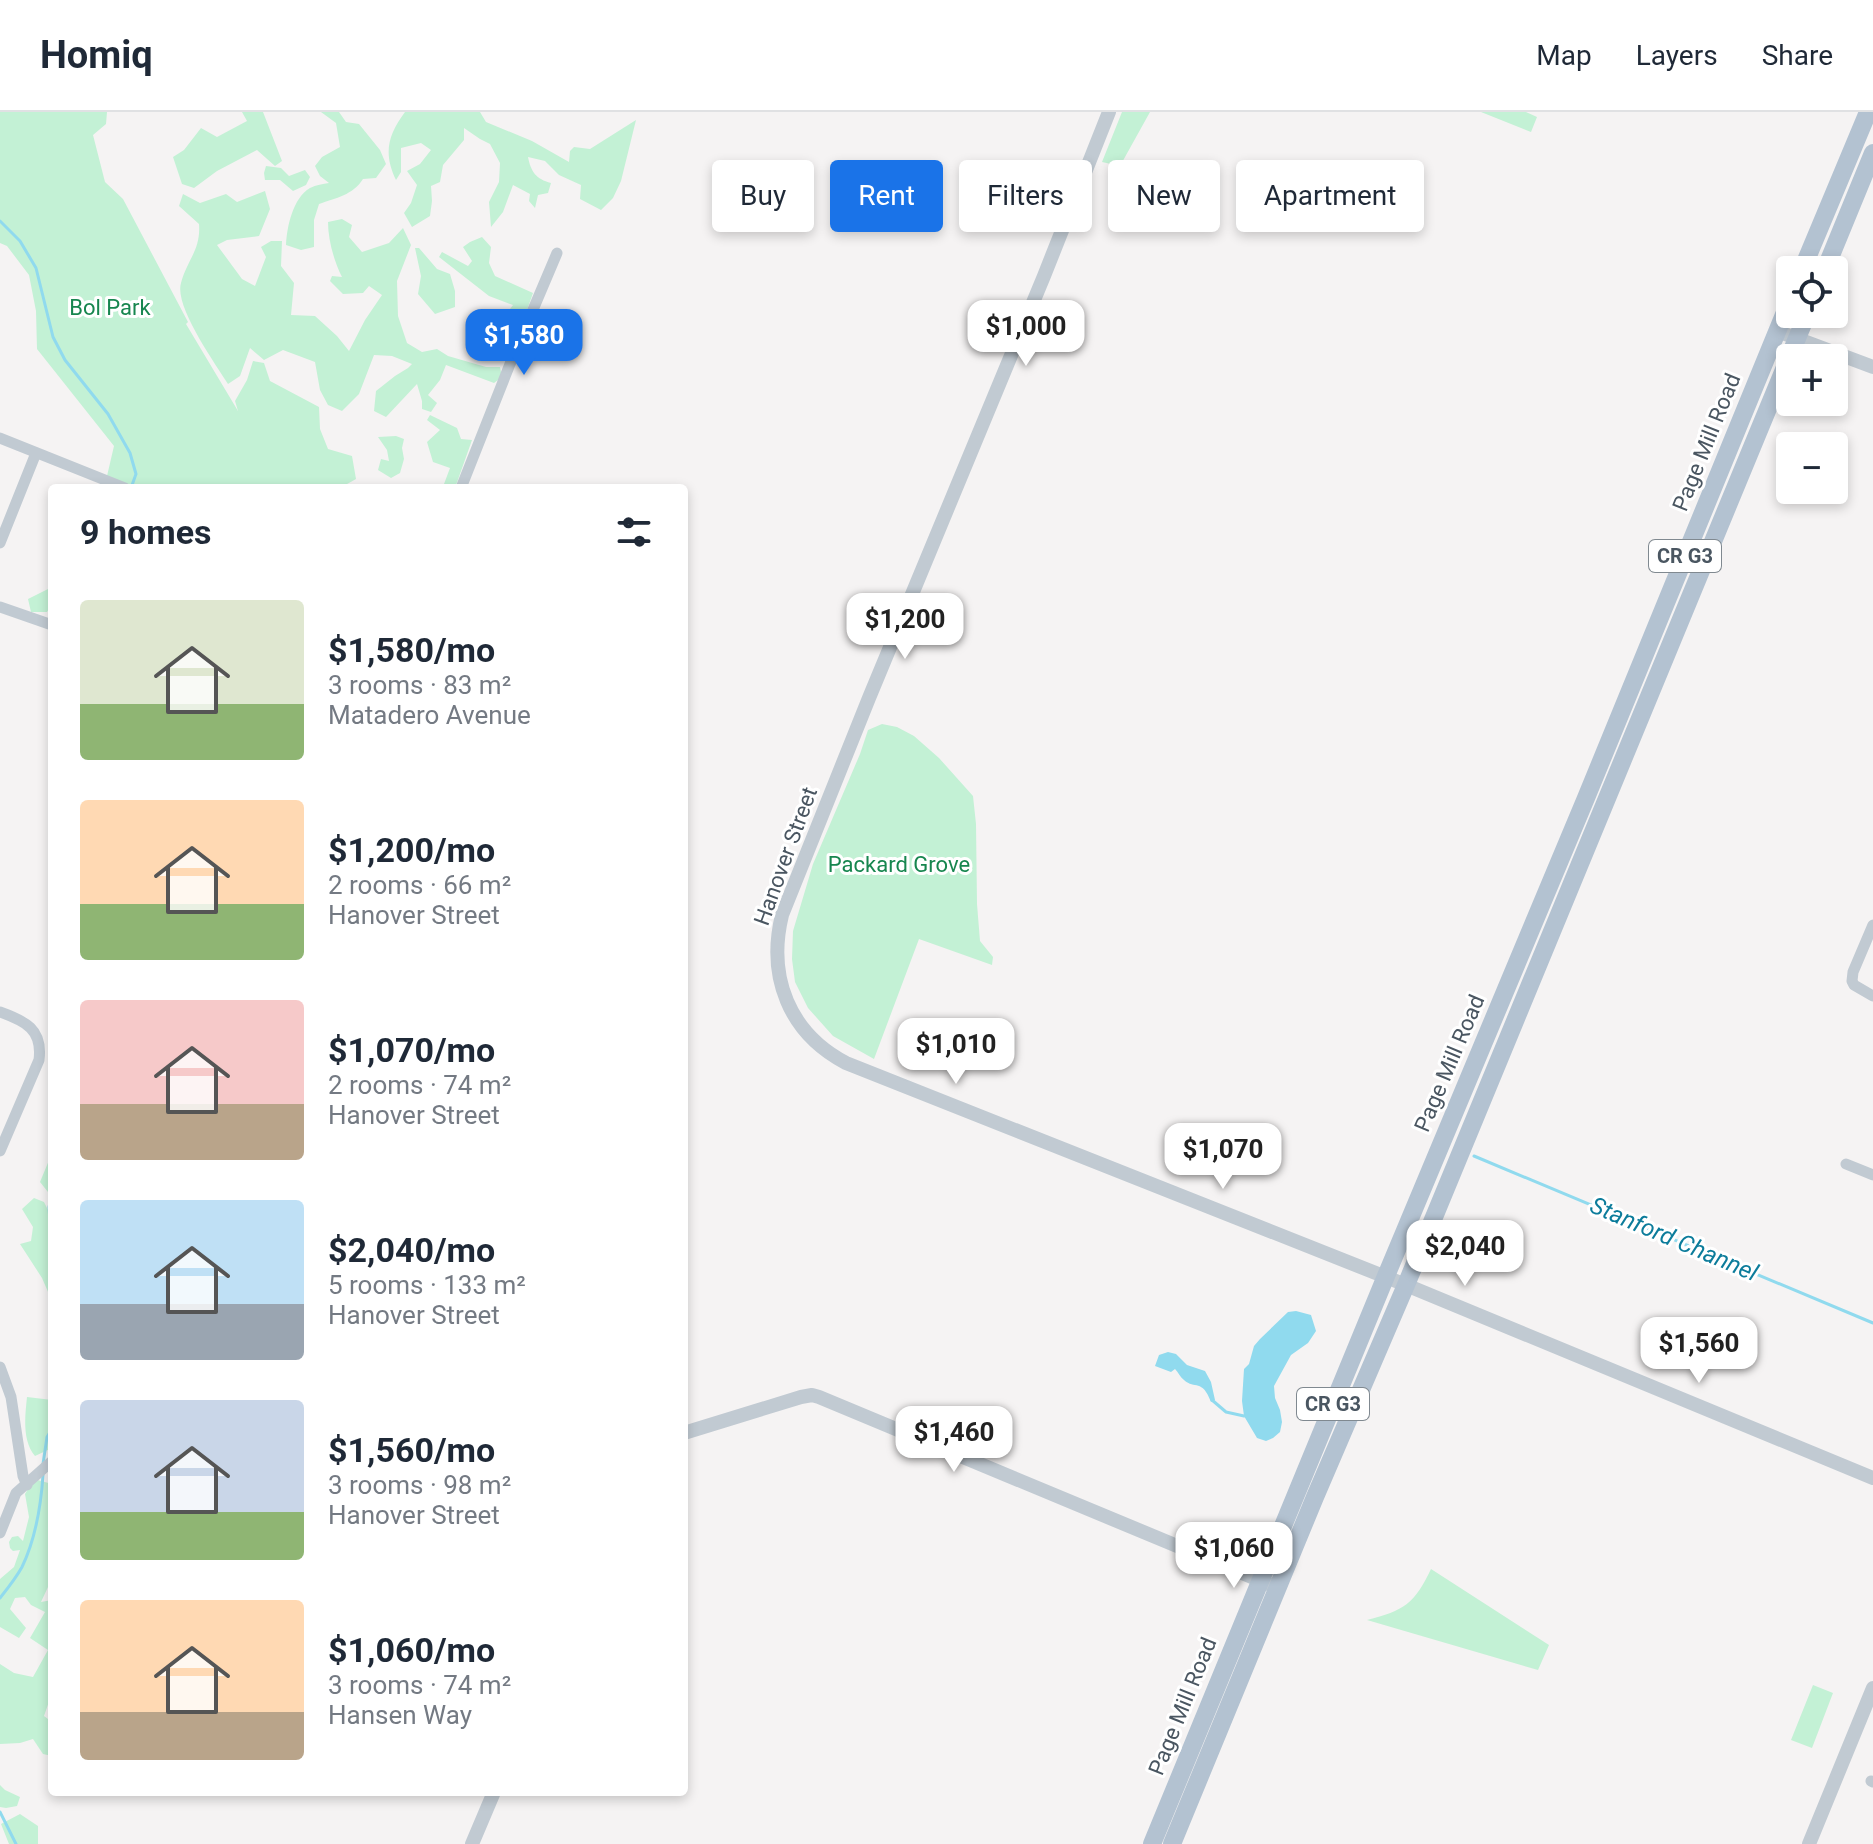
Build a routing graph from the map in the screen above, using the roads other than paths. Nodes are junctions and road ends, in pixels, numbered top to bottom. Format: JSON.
{"nodes":[{"id":1,"x":1109,"y":112,"type":"edge"},
{"id":2,"x":1868,"y":112,"type":"edge"},
{"id":3,"x":1873,"y":153,"type":"edge"},
{"id":4,"x":557,"y":253,"type":"dead end"},
{"id":5,"x":1808,"y":256,"type":"edge"},
{"id":6,"x":1831,"y":256,"type":"edge"},
{"id":7,"x":1778,"y":328,"type":"edge"},
{"id":8,"x":1801,"y":328,"type":"edge"},
{"id":9,"x":1777,"y":331,"type":"junction"},
{"id":10,"x":1797,"y":339,"type":"junction"},
{"id":11,"x":1873,"y":367,"type":"edge"},
{"id":12,"x":0,"y":438,"type":"edge"},
{"id":13,"x":36,"y":453,"type":"junction"},
{"id":14,"x":114,"y":484,"type":"edge"},
{"id":15,"x":463,"y":484,"type":"edge"},
{"id":16,"x":0,"y":543,"type":"edge"},
{"id":17,"x":0,"y":607,"type":"edge"},
{"id":18,"x":48,"y":624,"type":"edge"},
{"id":19,"x":1592,"y":781,"type":"junction"},
{"id":20,"x":1603,"y":809,"type":"junction"},
{"id":21,"x":1873,"y":925,"type":"edge"},
{"id":22,"x":1873,"y":996,"type":"edge"},
{"id":23,"x":0,"y":1012,"type":"edge"},
{"id":24,"x":0,"y":1151,"type":"edge"},
{"id":25,"x":1846,"y":1164,"type":"dead end"},
{"id":26,"x":1873,"y":1175,"type":"edge"},
{"id":27,"x":1386,"y":1276,"type":"junction"},
{"id":28,"x":1406,"y":1285,"type":"junction"},
{"id":29,"x":0,"y":1367,"type":"edge"},
{"id":30,"x":688,"y":1432,"type":"edge"},
{"id":31,"x":48,"y":1466,"type":"edge"},
{"id":32,"x":1873,"y":1478,"type":"edge"},
{"id":33,"x":27,"y":1485,"type":"junction"},
{"id":34,"x":0,"y":1533,"type":"edge"},
{"id":35,"x":1260,"y":1581,"type":"junction"},
{"id":36,"x":1278,"y":1588,"type":"junction"},
{"id":37,"x":1873,"y":1688,"type":"edge"},
{"id":38,"x":492,"y":1796,"type":"edge"},
{"id":39,"x":472,"y":1844,"type":"edge"},
{"id":40,"x":1152,"y":1844,"type":"edge"},
{"id":41,"x":1172,"y":1844,"type":"edge"},
{"id":42,"x":1809,"y":1844,"type":"edge"}],
"edges":[{"from":1,"to":27,"type":"street","name":"Hanover Street"},
{"from":2,"to":5,"type":"main road"},
{"from":3,"to":6,"type":"main road"},
{"from":4,"to":15,"type":"street"},
{"from":7,"to":9,"type":"main road","name":"Page Mill Road","number":"CR G3"},
{"from":8,"to":10,"type":"main road","name":"Page Mill Road","number":"CR G3"},
{"from":9,"to":10,"type":"street"},
{"from":9,"to":19,"type":"main road","name":"Page Mill Road","number":"CR G3"},
{"from":10,"to":11,"type":"street"},
{"from":10,"to":20,"type":"main road","name":"Page Mill Road","number":"CR G3"},
{"from":12,"to":13,"type":"street"},
{"from":13,"to":14,"type":"street"},
{"from":13,"to":16,"type":"street"},
{"from":17,"to":18,"type":"street"},
{"from":19,"to":20,"type":"main road"},
{"from":19,"to":27,"type":"main road","name":"Page Mill Road","number":"CR G3"},
{"from":20,"to":28,"type":"main road","name":"Page Mill Road","number":"CR G3"},
{"from":21,"to":22,"type":"street"},
{"from":23,"to":24,"type":"street"},
{"from":25,"to":26,"type":"street"},
{"from":27,"to":28,"type":"street","name":"Hanover Street"},
{"from":27,"to":35,"type":"main road","name":"Page Mill Road","number":"CR G3"},
{"from":28,"to":32,"type":"street","name":"Hanover Street"},
{"from":28,"to":36,"type":"main road","name":"Page Mill Road","number":"CR G3"},
{"from":29,"to":33,"type":"street"},
{"from":30,"to":35,"type":"street"},
{"from":31,"to":33,"type":"street"},
{"from":33,"to":34,"type":"street"},
{"from":35,"to":36,"type":"street"},
{"from":35,"to":40,"type":"main road","name":"Page Mill Road","number":"CR G3"},
{"from":36,"to":41,"type":"main road","name":"Page Mill Road","number":"CR G3"},
{"from":37,"to":42,"type":"street"},
{"from":38,"to":39,"type":"street"}]}
